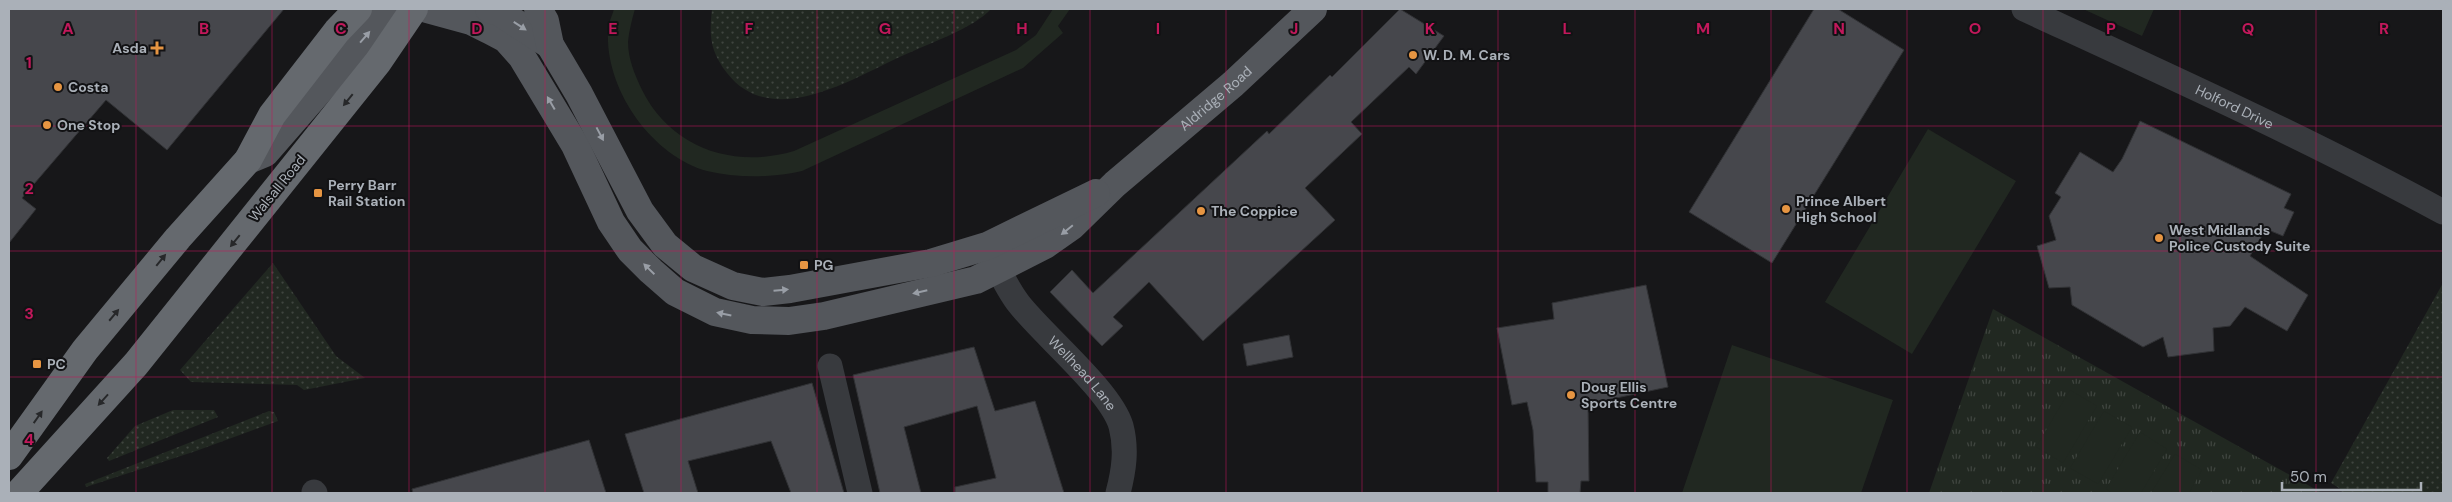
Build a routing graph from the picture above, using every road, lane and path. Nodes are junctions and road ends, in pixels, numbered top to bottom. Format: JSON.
{"nodes":[{"id":1,"x":358,"y":9,"type":"edge"},
{"id":2,"x":403,"y":9,"type":"edge"},
{"id":3,"x":489,"y":9,"type":"edge"},
{"id":4,"x":538,"y":9,"type":"edge"},
{"id":5,"x":1313,"y":9,"type":"edge"},
{"id":6,"x":2024,"y":9,"type":"edge"},
{"id":7,"x":425,"y":10,"type":"edge"},
{"id":8,"x":550,"y":45,"type":"junction"},
{"id":9,"x":248,"y":160,"type":"junction"},
{"id":10,"x":1115,"y":184,"type":"junction"},
{"id":11,"x":2443,"y":212,"type":"edge"},
{"id":12,"x":987,"y":246,"type":"junction"},
{"id":13,"x":999,"y":270,"type":"junction"},
{"id":14,"x":830,"y":366,"type":"dead end"},
{"id":15,"x":9,"y":456,"type":"edge"},
{"id":16,"x":19,"y":493,"type":"edge"},
{"id":17,"x":860,"y":493,"type":"edge"},
{"id":18,"x":1118,"y":493,"type":"edge"}],
"edges":[{"from":1,"to":9,"type":"highway"},
{"from":9,"to":2,"type":"main road","one_way":true},
{"from":3,"to":8,"type":"main road","one_way":true},
{"from":4,"to":8,"type":"main road"},
{"from":5,"to":10,"type":"main road","name":"Aldridge Road"},
{"from":6,"to":11,"type":"street","name":"Holford Drive"},
{"from":13,"to":7,"type":"main road","name":"Aldridge Road","one_way":true},
{"from":7,"to":16,"type":"highway","name":"Walsall Road","one_way":true},
{"from":8,"to":12,"type":"main road","name":"Aldridge Road","one_way":true},
{"from":15,"to":9,"type":"highway","one_way":true},
{"from":10,"to":12,"type":"main road","name":"Aldridge Road"},
{"from":10,"to":13,"type":"main road","name":"Aldridge Road","one_way":true},
{"from":12,"to":13,"type":"street"},
{"from":13,"to":18,"type":"street","name":"Wellhead Lane"},
{"from":14,"to":17,"type":"street"}]}
